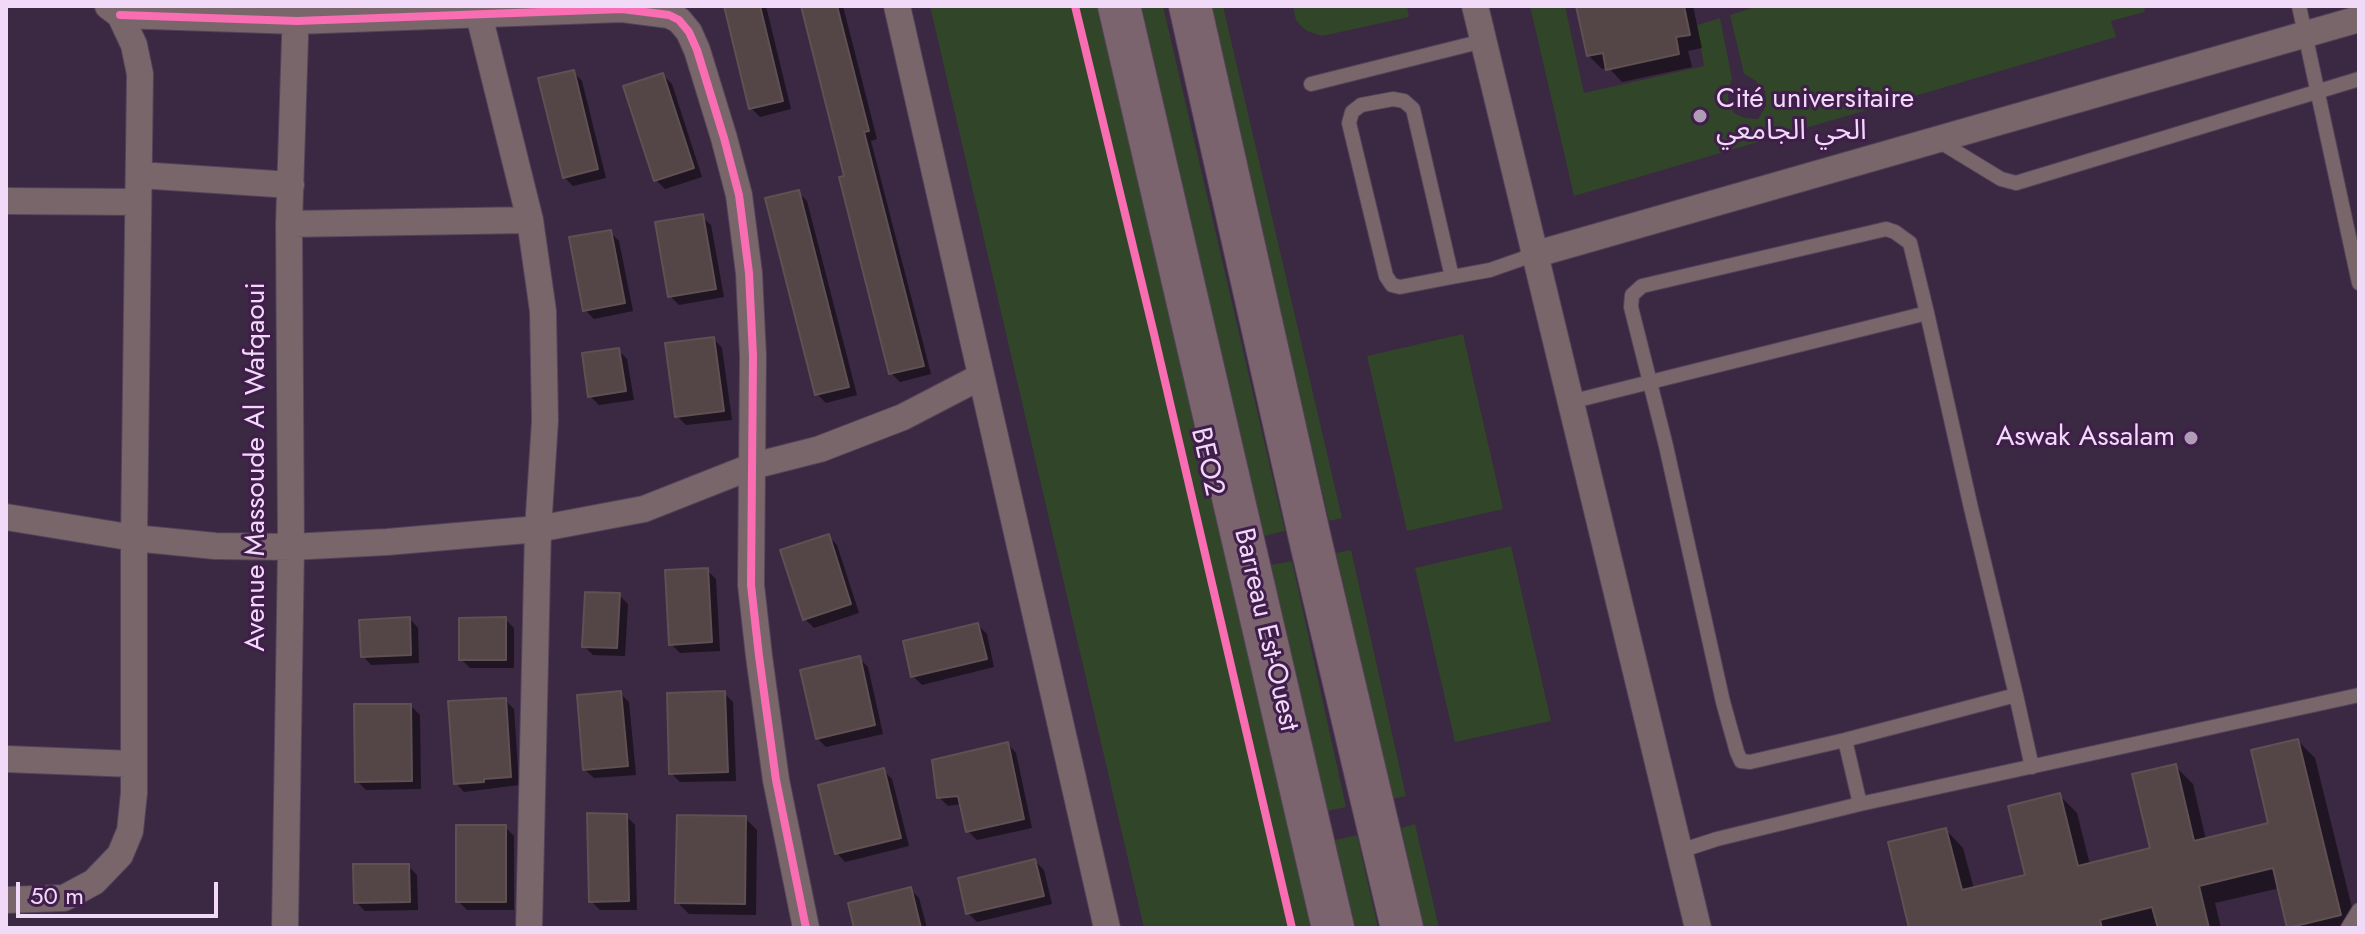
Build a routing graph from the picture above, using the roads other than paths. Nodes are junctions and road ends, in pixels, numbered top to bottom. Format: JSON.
{"nodes":[{"id":1,"x":897,"y":6,"type":"edge"},
{"id":2,"x":1119,"y":6,"type":"edge"},
{"id":3,"x":1190,"y":6,"type":"edge"},
{"id":4,"x":1475,"y":6,"type":"edge"},
{"id":5,"x":2299,"y":6,"type":"edge"},
{"id":6,"x":114,"y":11,"type":"edge"},
{"id":7,"x":296,"y":13,"type":"edge"},
{"id":8,"x":479,"y":15,"type":"junction"},
{"id":9,"x":2359,"y":19,"type":"edge"},
{"id":10,"x":2305,"y":34,"type":"junction"},
{"id":11,"x":1483,"y":41,"type":"junction"},
{"id":12,"x":2359,"y":79,"type":"edge"},
{"id":13,"x":1311,"y":84,"type":"dead end"},
{"id":14,"x":2318,"y":92,"type":"junction"},
{"id":15,"x":1937,"y":140,"type":"junction"},
{"id":16,"x":139,"y":175,"type":"junction"},
{"id":17,"x":291,"y":185,"type":"junction"},
{"id":18,"x":6,"y":201,"type":"edge"},
{"id":19,"x":138,"y":202,"type":"junction"},
{"id":20,"x":530,"y":220,"type":"junction"},
{"id":21,"x":289,"y":224,"type":"junction"},
{"id":22,"x":1533,"y":255,"type":"junction"},
{"id":23,"x":1452,"y":277,"type":"junction"},
{"id":24,"x":2359,"y":283,"type":"edge"},
{"id":25,"x":1927,"y":313,"type":"junction"},
{"id":26,"x":980,"y":377,"type":"junction"},
{"id":27,"x":1650,"y":382,"type":"junction"},
{"id":28,"x":1570,"y":402,"type":"junction"},
{"id":29,"x":753,"y":466,"type":"junction"},
{"id":30,"x":6,"y":517,"type":"edge"},
{"id":31,"x":538,"y":529,"type":"junction"},
{"id":32,"x":134,"y":538,"type":"junction"},
{"id":33,"x":291,"y":547,"type":"junction"},
{"id":34,"x":2016,"y":695,"type":"junction"},
{"id":35,"x":2359,"y":695,"type":"edge"},
{"id":36,"x":1845,"y":740,"type":"junction"},
{"id":37,"x":6,"y":759,"type":"edge"},
{"id":38,"x":133,"y":764,"type":"junction"},
{"id":39,"x":2032,"y":767,"type":"junction"},
{"id":40,"x":1860,"y":804,"type":"junction"},
{"id":41,"x":1680,"y":851,"type":"junction"},
{"id":42,"x":6,"y":900,"type":"edge"},
{"id":43,"x":2359,"y":910,"type":"edge"},
{"id":44,"x":285,"y":928,"type":"edge"},
{"id":45,"x":529,"y":928,"type":"edge"},
{"id":46,"x":806,"y":928,"type":"edge"},
{"id":47,"x":1107,"y":928,"type":"edge"},
{"id":48,"x":1333,"y":928,"type":"edge"},
{"id":49,"x":1402,"y":928,"type":"edge"},
{"id":50,"x":1698,"y":928,"type":"edge"},
{"id":51,"x":2348,"y":928,"type":"edge"}],
"edges":[{"from":1,"to":26,"type":"street"},
{"from":2,"to":48,"type":"main road","name":"Barreau Est-Ouest"},
{"from":3,"to":49,"type":"main road"},
{"from":4,"to":11,"type":"street"},
{"from":5,"to":10,"type":"lane"},
{"from":6,"to":7,"type":"street"},
{"from":6,"to":16,"type":"street"},
{"from":7,"to":8,"type":"street"},
{"from":7,"to":17,"type":"street","name":"Avenue Massoude Al Wafqaoui"},
{"from":8,"to":20,"type":"street"},
{"from":8,"to":29,"type":"street"},
{"from":9,"to":10,"type":"street"},
{"from":10,"to":14,"type":"lane"},
{"from":10,"to":15,"type":"street"},
{"from":11,"to":13,"type":"lane"},
{"from":11,"to":22,"type":"street"},
{"from":12,"to":14,"type":"lane"},
{"from":14,"to":15,"type":"lane"},
{"from":14,"to":24,"type":"lane"},
{"from":15,"to":22,"type":"street"},
{"from":16,"to":17,"type":"street"},
{"from":16,"to":19,"type":"street"},
{"from":17,"to":21,"type":"street","name":"Avenue Massoude Al Wafqaoui"},
{"from":18,"to":19,"type":"street"},
{"from":19,"to":32,"type":"street"},
{"from":20,"to":21,"type":"street"},
{"from":20,"to":31,"type":"street"},
{"from":21,"to":33,"type":"street","name":"Avenue Massoude Al Wafqaoui"},
{"from":22,"to":23,"type":"lane"},
{"from":22,"to":28,"type":"street"},
{"from":23,"to":23,"type":"lane"},
{"from":25,"to":27,"type":"lane"},
{"from":25,"to":27,"type":"lane"},
{"from":25,"to":34,"type":"lane"},
{"from":26,"to":29,"type":"street"},
{"from":26,"to":47,"type":"street"},
{"from":27,"to":28,"type":"lane"},
{"from":27,"to":36,"type":"lane"},
{"from":28,"to":41,"type":"street"},
{"from":29,"to":31,"type":"street"},
{"from":29,"to":46,"type":"street"},
{"from":30,"to":32,"type":"street"},
{"from":31,"to":33,"type":"street"},
{"from":31,"to":45,"type":"street"},
{"from":32,"to":33,"type":"street"},
{"from":32,"to":38,"type":"street"},
{"from":33,"to":44,"type":"street","name":"Avenue Massoude Al Wafqaoui"},
{"from":34,"to":36,"type":"lane"},
{"from":34,"to":39,"type":"lane"},
{"from":35,"to":39,"type":"lane"},
{"from":36,"to":40,"type":"lane"},
{"from":37,"to":38,"type":"street"},
{"from":38,"to":42,"type":"street"},
{"from":39,"to":40,"type":"lane"},
{"from":40,"to":41,"type":"lane"},
{"from":41,"to":50,"type":"street"},
{"from":43,"to":51,"type":"lane"}]}
